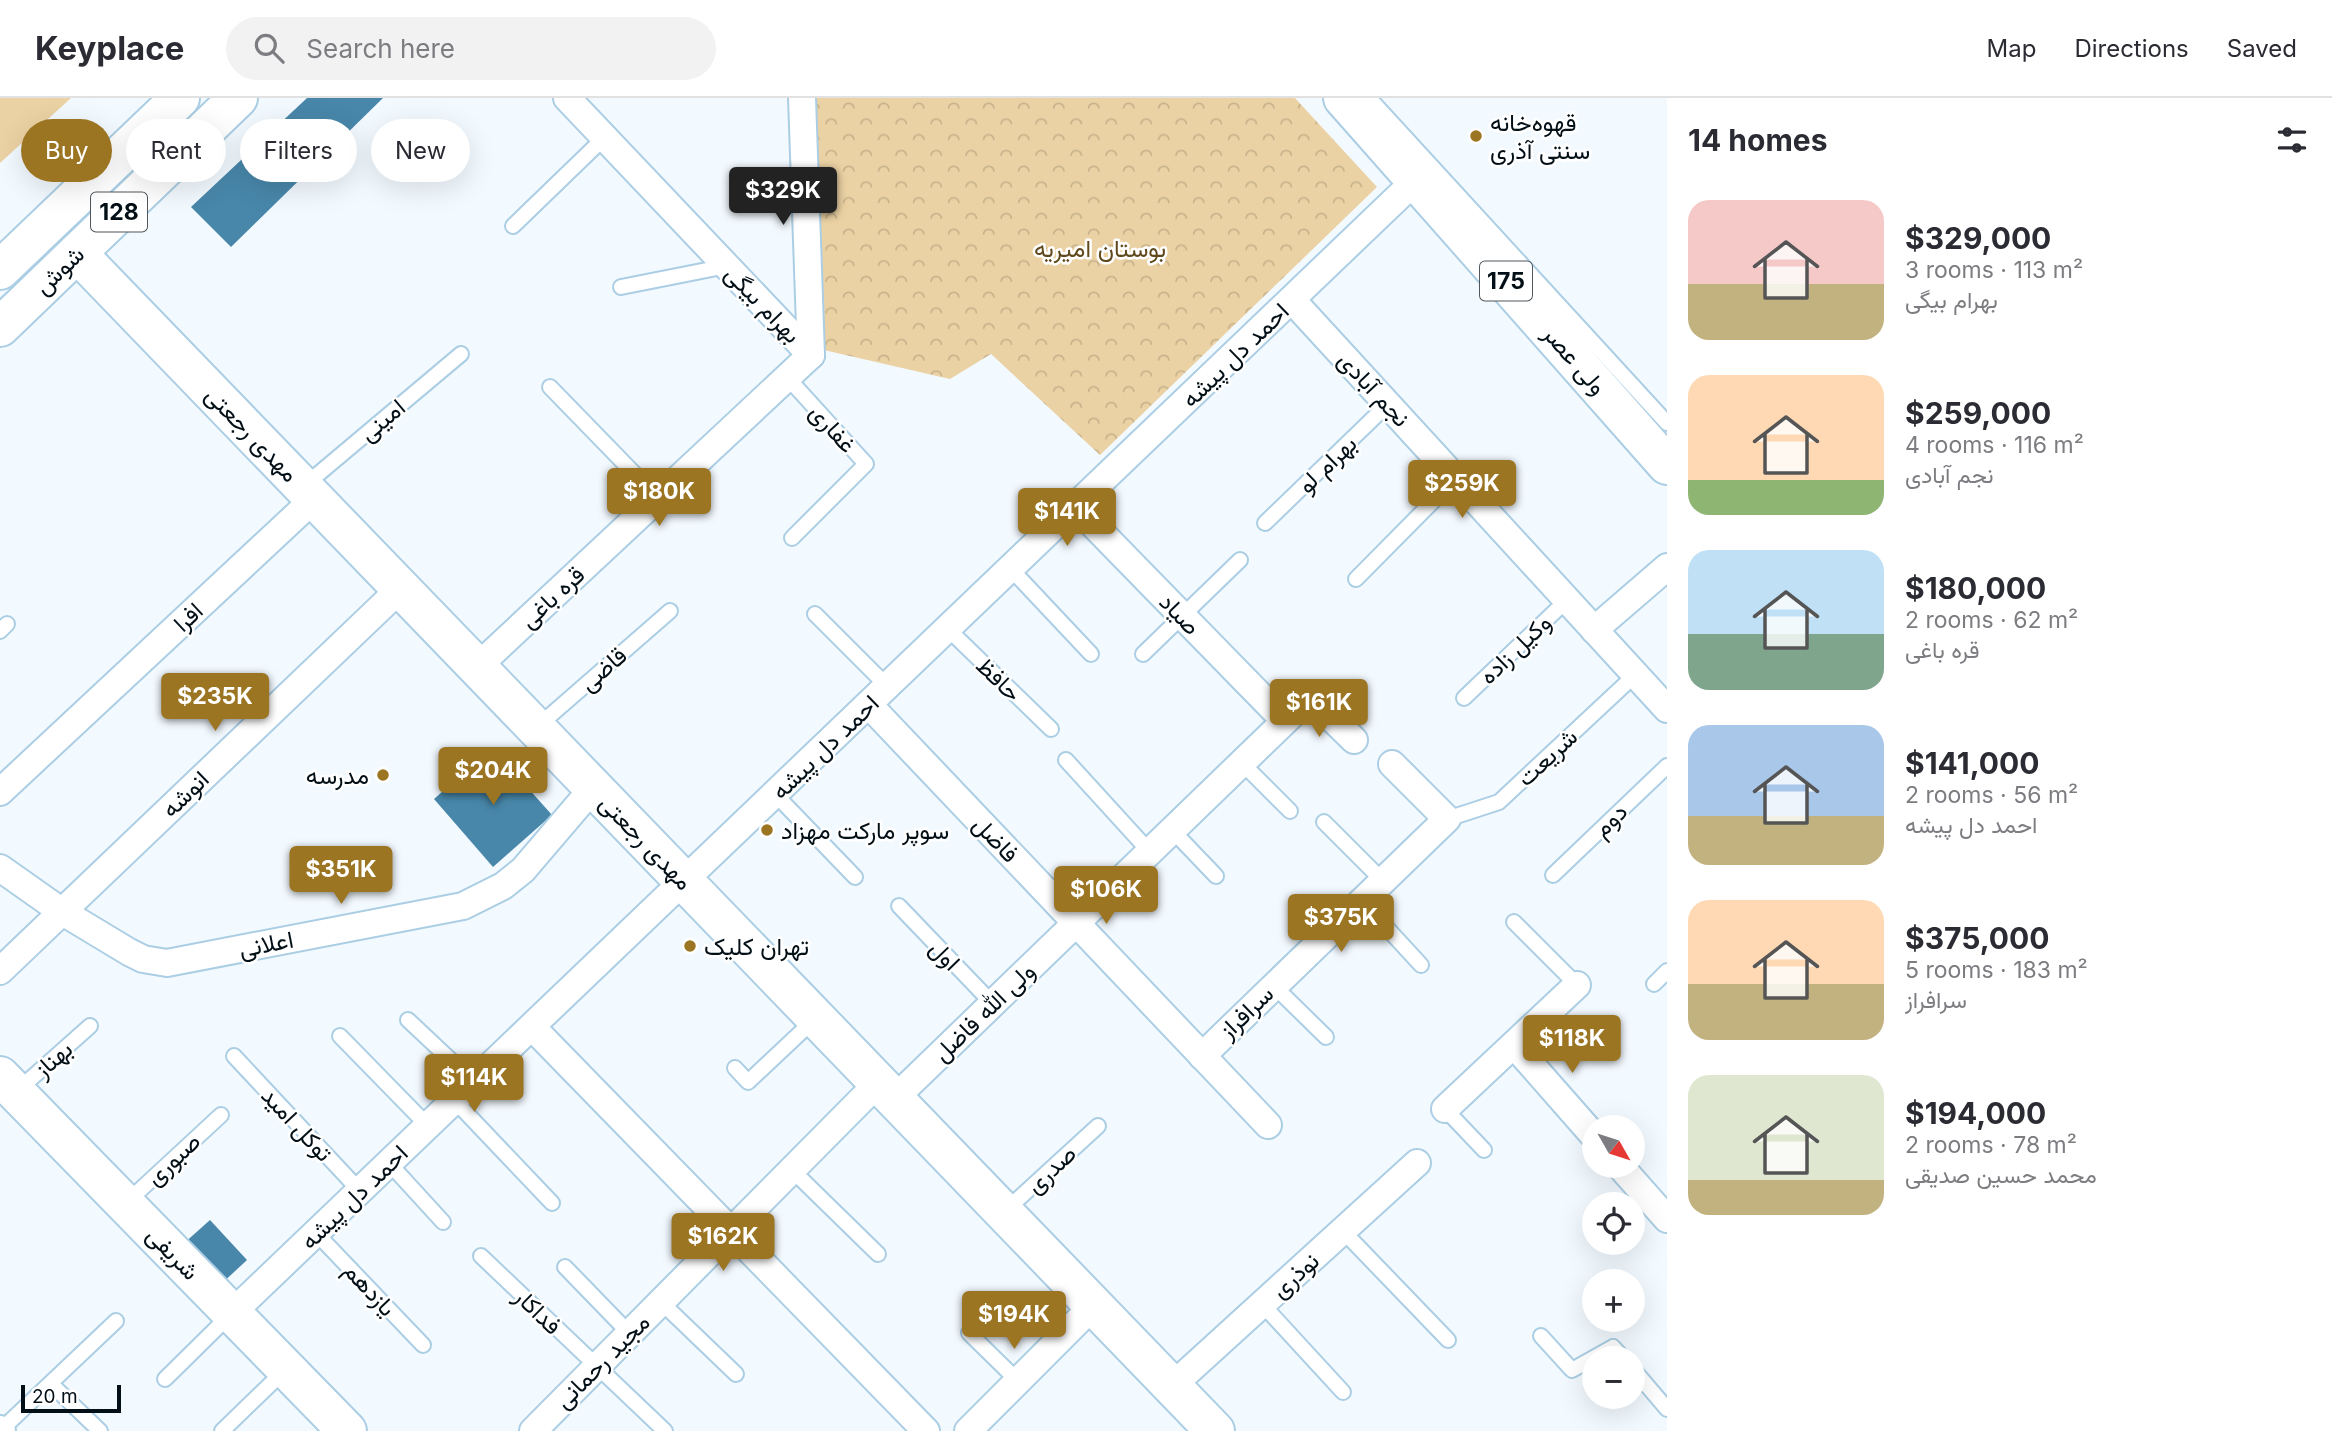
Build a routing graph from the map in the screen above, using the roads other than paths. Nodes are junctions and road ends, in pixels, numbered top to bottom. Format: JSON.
{"nodes":[{"id":1,"x":180,"y":98,"type":"edge"},
{"id":2,"x":239,"y":98,"type":"edge"},
{"id":3,"x":567,"y":98,"type":"edge"},
{"id":4,"x":802,"y":98,"type":"edge"},
{"id":5,"x":1352,"y":99,"type":"edge"},
{"id":6,"x":604,"y":138,"type":"junction"},
{"id":7,"x":1416,"y":179,"type":"junction"},
{"id":8,"x":513,"y":226,"type":"dead end"},
{"id":9,"x":77,"y":253,"type":"junction"},
{"id":10,"x":727,"y":266,"type":"junction"},
{"id":11,"x":0,"y":270,"type":"edge"},
{"id":12,"x":621,"y":287,"type":"dead end"},
{"id":13,"x":1292,"y":300,"type":"junction"},
{"id":14,"x":0,"y":327,"type":"edge"},
{"id":15,"x":461,"y":354,"type":"dead end"},
{"id":16,"x":811,"y":355,"type":"junction"},
{"id":17,"x":786,"y":376,"type":"junction"},
{"id":18,"x":550,"y":387,"type":"dead end"},
{"id":19,"x":1388,"y":404,"type":"junction"},
{"id":20,"x":1667,"y":423,"type":"edge"},
{"id":21,"x":1667,"y":466,"type":"edge"},
{"id":22,"x":1456,"y":478,"type":"junction"},
{"id":23,"x":308,"y":493,"type":"junction"},
{"id":24,"x":657,"y":498,"type":"junction"},
{"id":25,"x":1076,"y":507,"type":"junction"},
{"id":26,"x":1265,"y":523,"type":"dead end"},
{"id":27,"x":792,"y":537,"type":"dead end"},
{"id":28,"x":1240,"y":560,"type":"dead end"},
{"id":29,"x":1667,"y":567,"type":"edge"},
{"id":30,"x":1011,"y":569,"type":"junction"},
{"id":31,"x":1356,"y":579,"type":"dead end"},
{"id":32,"x":401,"y":588,"type":"junction"},
{"id":33,"x":1567,"y":600,"type":"junction"},
{"id":34,"x":670,"y":611,"type":"dead end"},
{"id":35,"x":815,"y":614,"type":"dead end"},
{"id":36,"x":1182,"y":616,"type":"junction"},
{"id":37,"x":948,"y":629,"type":"junction"},
{"id":38,"x":1594,"y":630,"type":"junction"},
{"id":39,"x":1091,"y":654,"type":"dead end"},
{"id":40,"x":1143,"y":654,"type":"dead end"},
{"id":41,"x":477,"y":667,"type":"junction"},
{"id":42,"x":1635,"y":675,"type":"junction"},
{"id":43,"x":888,"y":687,"type":"junction"},
{"id":44,"x":1464,"y":698,"type":"dead end"},
{"id":45,"x":869,"y":705,"type":"junction"},
{"id":46,"x":1667,"y":709,"type":"edge"},
{"id":47,"x":1284,"y":720,"type":"junction"},
{"id":48,"x":536,"y":728,"type":"junction"},
{"id":49,"x":1051,"y":729,"type":"dead end"},
{"id":50,"x":1354,"y":740,"type":"dead end"},
{"id":51,"x":1066,"y":760,"type":"dead end"},
{"id":52,"x":1241,"y":762,"type":"junction"},
{"id":53,"x":1392,"y":764,"type":"dead end"},
{"id":54,"x":1667,"y":766,"type":"edge"},
{"id":55,"x":593,"y":788,"type":"junction"},
{"id":56,"x":0,"y":792,"type":"edge"},
{"id":57,"x":775,"y":794,"type":"junction"},
{"id":58,"x":1290,"y":811,"type":"dead end"},
{"id":59,"x":1447,"y":819,"type":"junction"},
{"id":60,"x":1324,"y":822,"type":"dead end"},
{"id":61,"x":1172,"y":830,"type":"junction"},
{"id":62,"x":1149,"y":851,"type":"junction"},
{"id":63,"x":0,"y":868,"type":"edge"},
{"id":64,"x":1553,"y":875,"type":"dead end"},
{"id":65,"x":1216,"y":876,"type":"dead end"},
{"id":66,"x":855,"y":877,"type":"dead end"},
{"id":67,"x":684,"y":881,"type":"junction"},
{"id":68,"x":1382,"y":881,"type":"junction"},
{"id":69,"x":1362,"y":901,"type":"junction"},
{"id":70,"x":899,"y":906,"type":"dead end"},
{"id":71,"x":61,"y":911,"type":"junction"},
{"id":72,"x":1514,"y":922,"type":"dead end"},
{"id":73,"x":1075,"y":923,"type":"junction"},
{"id":74,"x":1421,"y":965,"type":"dead end"},
{"id":75,"x":0,"y":971,"type":"edge"},
{"id":76,"x":1667,"y":971,"type":"edge"},
{"id":77,"x":1654,"y":984,"type":"dead end"},
{"id":78,"x":1577,"y":985,"type":"joint"},
{"id":79,"x":1274,"y":986,"type":"junction"},
{"id":80,"x":992,"y":1003,"type":"junction"},
{"id":81,"x":816,"y":1018,"type":"junction"},
{"id":82,"x":408,"y":1020,"type":"dead end"},
{"id":83,"x":90,"y":1026,"type":"dead end"},
{"id":84,"x":532,"y":1027,"type":"junction"},
{"id":85,"x":340,"y":1036,"type":"dead end"},
{"id":86,"x":1326,"y":1037,"type":"dead end"},
{"id":87,"x":1514,"y":1045,"type":"junction"},
{"id":88,"x":234,"y":1056,"type":"dead end"},
{"id":89,"x":1202,"y":1056,"type":"junction"},
{"id":90,"x":735,"y":1068,"type":"dead end"},
{"id":91,"x":474,"y":1082,"type":"junction"},
{"id":92,"x":8,"y":1084,"type":"edge"},
{"id":93,"x":886,"y":1091,"type":"junction"},
{"id":94,"x":455,"y":1101,"type":"junction"},
{"id":95,"x":1445,"y":1109,"type":"joint"},
{"id":96,"x":222,"y":1115,"type":"dead end"},
{"id":97,"x":1582,"y":1122,"type":"edge"},
{"id":98,"x":1268,"y":1125,"type":"dead end"},
{"id":99,"x":428,"y":1126,"type":"junction"},
{"id":100,"x":1098,"y":1126,"type":"dead end"},
{"id":101,"x":1484,"y":1150,"type":"dead end"},
{"id":102,"x":389,"y":1163,"type":"junction"},
{"id":103,"x":1417,"y":1163,"type":"dead end"},
{"id":104,"x":792,"y":1170,"type":"junction"},
{"id":105,"x":1631,"y":1178,"type":"edge"},
{"id":106,"x":360,"y":1191,"type":"junction"},
{"id":107,"x":552,"y":1203,"type":"dead end"},
{"id":108,"x":125,"y":1204,"type":"junction"},
{"id":109,"x":1004,"y":1212,"type":"junction"},
{"id":110,"x":1667,"y":1219,"type":"edge"},
{"id":111,"x":443,"y":1222,"type":"dead end"},
{"id":112,"x":731,"y":1231,"type":"junction"},
{"id":113,"x":1343,"y":1231,"type":"junction"},
{"id":114,"x":316,"y":1233,"type":"junction"},
{"id":115,"x":878,"y":1254,"type":"dead end"},
{"id":116,"x":481,"y":1256,"type":"dead end"},
{"id":117,"x":565,"y":1267,"type":"dead end"},
{"id":118,"x":661,"y":1302,"type":"junction"},
{"id":119,"x":1262,"y":1304,"type":"junction"},
{"id":120,"x":1094,"y":1305,"type":"junction"},
{"id":121,"x":232,"y":1313,"type":"junction"},
{"id":122,"x":116,"y":1321,"type":"dead end"},
{"id":123,"x":970,"y":1333,"type":"dead end"},
{"id":124,"x":630,"y":1334,"type":"junction"},
{"id":125,"x":1541,"y":1336,"type":"dead end"},
{"id":126,"x":1448,"y":1340,"type":"dead end"},
{"id":127,"x":423,"y":1345,"type":"dead end"},
{"id":128,"x":1582,"y":1364,"type":"edge"},
{"id":129,"x":596,"y":1367,"type":"junction"},
{"id":130,"x":286,"y":1369,"type":"junction"},
{"id":131,"x":736,"y":1374,"type":"dead end"},
{"id":132,"x":165,"y":1379,"type":"dead end"},
{"id":133,"x":1018,"y":1381,"type":"junction"},
{"id":134,"x":1645,"y":1383,"type":"edge"},
{"id":135,"x":51,"y":1384,"type":"junction"},
{"id":136,"x":1172,"y":1386,"type":"junction"},
{"id":137,"x":1343,"y":1392,"type":"dead end"},
{"id":138,"x":1667,"y":1409,"type":"edge"},
{"id":139,"x":1,"y":1430,"type":"edge"},
{"id":140,"x":100,"y":1431,"type":"edge"},
{"id":141,"x":222,"y":1431,"type":"edge"},
{"id":142,"x":347,"y":1431,"type":"edge"},
{"id":143,"x":533,"y":1431,"type":"edge"},
{"id":144,"x":665,"y":1431,"type":"edge"},
{"id":145,"x":926,"y":1431,"type":"edge"},
{"id":146,"x":968,"y":1431,"type":"edge"},
{"id":147,"x":1215,"y":1431,"type":"edge"}],
"edges":[{"from":1,"to":11,"type":"street","name":"شوش","number":"128"},
{"from":2,"to":9,"type":"street","name":"شوش","number":"128"},
{"from":3,"to":6,"type":"street","name":"بهرام بیگی"},
{"from":4,"to":16,"type":"street","name":"بهرام بیگی"},
{"from":5,"to":7,"type":"street","name":"ولی عصر","number":"175"},
{"from":5,"to":20,"type":"lane"},
{"from":6,"to":8,"type":"lane"},
{"from":6,"to":10,"type":"street","name":"بهرام بیگی"},
{"from":7,"to":13,"type":"street","name":"احمد دل پیشه"},
{"from":7,"to":21,"type":"street","name":"ولی عصر","number":"175"},
{"from":9,"to":14,"type":"street","name":"شوش","number":"128"},
{"from":9,"to":23,"type":"street","name":"مهدی رجعتی"},
{"from":10,"to":12,"type":"lane"},
{"from":10,"to":16,"type":"street","name":"بهرام بیگی"},
{"from":13,"to":19,"type":"street","name":"نجم آبادی"},
{"from":13,"to":25,"type":"street","name":"احمد دل پیشه"},
{"from":15,"to":23,"type":"lane","name":"امینی"},
{"from":16,"to":17,"type":"street","name":"قره باغی"},
{"from":17,"to":24,"type":"street","name":"قره باغی"},
{"from":17,"to":27,"type":"lane","name":"غفاری"},
{"from":18,"to":24,"type":"lane"},
{"from":19,"to":22,"type":"street","name":"نجم آبادی"},
{"from":19,"to":26,"type":"lane","name":"بهرام لو"},
{"from":22,"to":31,"type":"lane"},
{"from":22,"to":33,"type":"street","name":"نجم آبادی"},
{"from":23,"to":32,"type":"street","name":"مهدی رجعتی"},
{"from":23,"to":56,"type":"street","name":"افرا"},
{"from":24,"to":41,"type":"street","name":"قره باغی"},
{"from":25,"to":30,"type":"street","name":"احمد دل پیشه"},
{"from":25,"to":36,"type":"street","name":"صیاد"},
{"from":28,"to":36,"type":"lane"},
{"from":29,"to":38,"type":"street"},
{"from":30,"to":37,"type":"street","name":"احمد دل پیشه"},
{"from":30,"to":39,"type":"lane"},
{"from":32,"to":41,"type":"street","name":"مهدی رجعتی"},
{"from":32,"to":71,"type":"street","name":"انوشه"},
{"from":33,"to":38,"type":"street","name":"نجم آبادی"},
{"from":33,"to":44,"type":"lane","name":"وکیل زاده"},
{"from":34,"to":48,"type":"lane","name":"قاضی"},
{"from":35,"to":43,"type":"lane"},
{"from":36,"to":40,"type":"lane"},
{"from":36,"to":47,"type":"street","name":"صیاد"},
{"from":37,"to":43,"type":"street","name":"احمد دل پیشه"},
{"from":37,"to":49,"type":"lane","name":"حافظ"},
{"from":38,"to":42,"type":"street","name":"نجم آبادی"},
{"from":41,"to":48,"type":"street","name":"مهدی رجعتی"},
{"from":42,"to":46,"type":"street","name":"نجم آبادی"},
{"from":42,"to":59,"type":"lane","name":"شریعت"},
{"from":43,"to":45,"type":"street","name":"احمد دل پیشه"},
{"from":45,"to":57,"type":"street","name":"احمد دل پیشه"},
{"from":45,"to":73,"type":"street","name":"فاضل"},
{"from":47,"to":50,"type":"street","name":"ولی الله فاضل"},
{"from":47,"to":52,"type":"street","name":"ولی الله فاضل"},
{"from":48,"to":55,"type":"street","name":"مهدی رجعتی"},
{"from":51,"to":62,"type":"lane"},
{"from":52,"to":58,"type":"lane"},
{"from":52,"to":61,"type":"street","name":"ولی الله فاضل"},
{"from":53,"to":59,"type":"street"},
{"from":54,"to":64,"type":"lane","name":"دوم"},
{"from":55,"to":67,"type":"street","name":"مهدی رجعتی"},
{"from":55,"to":71,"type":"street","name":"اعلانی"},
{"from":57,"to":66,"type":"lane"},
{"from":57,"to":67,"type":"street","name":"احمد دل پیشه"},
{"from":59,"to":68,"type":"street","name":"سرافراز"},
{"from":60,"to":68,"type":"lane"},
{"from":61,"to":62,"type":"street","name":"ولی الله فاضل"},
{"from":61,"to":65,"type":"lane"},
{"from":62,"to":73,"type":"street","name":"ولی الله فاضل"},
{"from":63,"to":71,"type":"street","name":"اعلانی"},
{"from":67,"to":81,"type":"street","name":"مهدی رجعتی"},
{"from":67,"to":84,"type":"street","name":"احمد دل پیشه"},
{"from":68,"to":69,"type":"street","name":"سرافراز"},
{"from":69,"to":74,"type":"lane"},
{"from":69,"to":79,"type":"street","name":"سرافراز"},
{"from":70,"to":80,"type":"lane","name":"اول"},
{"from":71,"to":75,"type":"street","name":"انوشه"},
{"from":72,"to":78,"type":"lane"},
{"from":73,"to":80,"type":"street","name":"ولی الله فاضل"},
{"from":73,"to":89,"type":"street","name":"فاضل"},
{"from":76,"to":77,"type":"lane"},
{"from":78,"to":87,"type":"street"},
{"from":79,"to":86,"type":"lane"},
{"from":79,"to":89,"type":"street","name":"سرافراز"},
{"from":80,"to":93,"type":"street","name":"ولی الله فاضل"},
{"from":81,"to":90,"type":"lane"},
{"from":81,"to":93,"type":"street","name":"مهدی رجعتی"},
{"from":82,"to":91,"type":"lane"},
{"from":83,"to":92,"type":"lane","name":"بهناز"},
{"from":84,"to":91,"type":"street","name":"احمد دل پیشه"},
{"from":84,"to":112,"type":"street"},
{"from":85,"to":99,"type":"lane"},
{"from":87,"to":95,"type":"street"},
{"from":87,"to":97,"type":"street"},
{"from":88,"to":106,"type":"lane","name":"توکل امید"},
{"from":89,"to":98,"type":"street","name":"فاضل"},
{"from":91,"to":94,"type":"street","name":"احمد دل پیشه"},
{"from":92,"to":108,"type":"street","name":"شریفی"},
{"from":93,"to":104,"type":"street","name":"مجید رحمانی"},
{"from":93,"to":109,"type":"street","name":"مهدی رجعتی"},
{"from":94,"to":99,"type":"street","name":"احمد دل پیشه"},
{"from":94,"to":107,"type":"lane"},
{"from":95,"to":101,"type":"lane"},
{"from":96,"to":108,"type":"lane","name":"صبوری"},
{"from":99,"to":102,"type":"street","name":"احمد دل پیشه"},
{"from":100,"to":109,"type":"lane","name":"صدری"},
{"from":102,"to":106,"type":"street","name":"احمد دل پیشه"},
{"from":102,"to":111,"type":"lane"},
{"from":103,"to":113,"type":"street","name":"نوذری"},
{"from":104,"to":112,"type":"street","name":"مجید رحمانی"},
{"from":104,"to":115,"type":"lane"},
{"from":105,"to":110,"type":"street"},
{"from":106,"to":114,"type":"street","name":"احمد دل پیشه"},
{"from":108,"to":121,"type":"street","name":"شریفی"},
{"from":109,"to":120,"type":"street","name":"مهدی رجعتی"},
{"from":112,"to":118,"type":"street","name":"مجید رحمانی"},
{"from":112,"to":145,"type":"street"},
{"from":113,"to":119,"type":"street","name":"نوذری"},
{"from":113,"to":126,"type":"lane"},
{"from":114,"to":121,"type":"street","name":"احمد دل پیشه"},
{"from":114,"to":127,"type":"lane","name":"یازدهم"},
{"from":116,"to":129,"type":"lane","name":"فداکار"},
{"from":117,"to":124,"type":"lane"},
{"from":118,"to":124,"type":"street","name":"مجید رحمانی"},
{"from":118,"to":131,"type":"lane"},
{"from":119,"to":136,"type":"street","name":"نوذری"},
{"from":119,"to":137,"type":"lane"},
{"from":120,"to":133,"type":"street"},
{"from":120,"to":136,"type":"street","name":"مهدی رجعتی"},
{"from":121,"to":130,"type":"street","name":"شریفی"},
{"from":121,"to":132,"type":"lane"},
{"from":122,"to":135,"type":"lane"},
{"from":123,"to":133,"type":"lane"},
{"from":124,"to":129,"type":"street","name":"مجید رحمانی"},
{"from":125,"to":128,"type":"lane"},
{"from":129,"to":143,"type":"street","name":"مجید رحمانی"},
{"from":129,"to":144,"type":"lane","name":"فداکار"},
{"from":130,"to":141,"type":"lane"},
{"from":130,"to":142,"type":"street","name":"شریفی"},
{"from":133,"to":146,"type":"street"},
{"from":134,"to":138,"type":"lane"},
{"from":135,"to":139,"type":"lane"},
{"from":135,"to":140,"type":"lane"},
{"from":136,"to":147,"type":"street","name":"مهدی رجعتی"}]}
